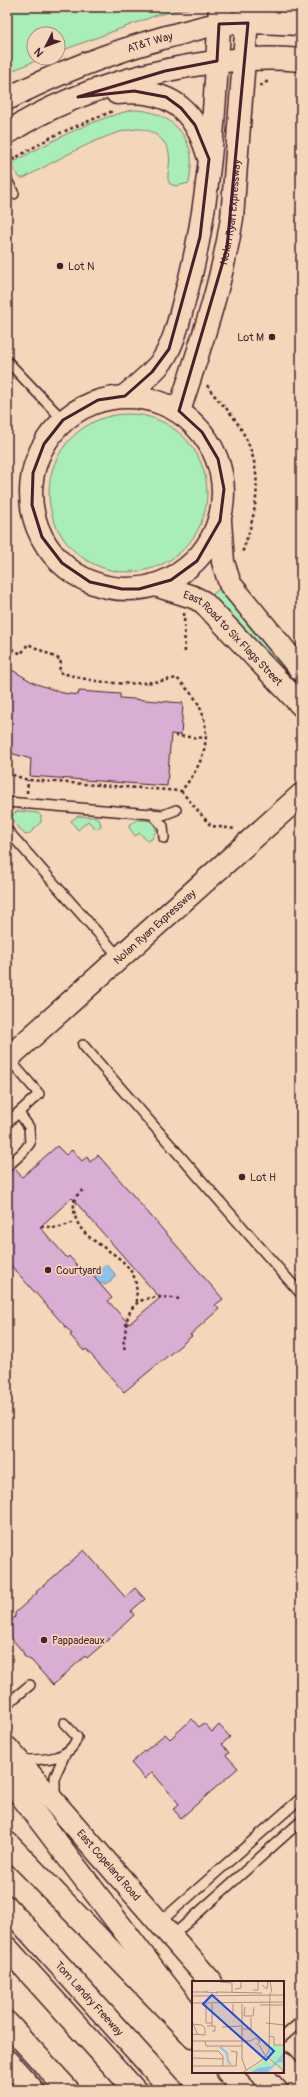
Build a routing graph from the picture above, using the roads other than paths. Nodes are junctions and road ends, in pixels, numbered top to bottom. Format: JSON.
{"nodes":[{"id":1,"x":248,"y":15,"type":"edge"},
{"id":2,"x":220,"y":16,"type":"edge"},
{"id":3,"x":301,"y":24,"type":"edge"},
{"id":4,"x":245,"y":58,"type":"junction"},
{"id":5,"x":301,"y":60,"type":"edge"},
{"id":6,"x":217,"y":61,"type":"junction"},
{"id":7,"x":78,"y":97,"type":"junction"},
{"id":8,"x":7,"y":99,"type":"edge"},
{"id":9,"x":7,"y":133,"type":"edge"},
{"id":10,"x":210,"y":159,"type":"junction"},
{"id":11,"x":7,"y":180,"type":"edge"},
{"id":12,"x":14,"y":194,"type":"dead end"},
{"id":13,"x":8,"y":362,"type":"edge"},
{"id":14,"x":125,"y":396,"type":"junction"},
{"id":15,"x":179,"y":411,"type":"junction"},
{"id":16,"x":63,"y":420,"type":"junction"},
{"id":17,"x":220,"y":521,"type":"junction"},
{"id":18,"x":155,"y":585,"type":"junction"},
{"id":19,"x":301,"y":670,"type":"edge"},
{"id":20,"x":301,"y":705,"type":"edge"},
{"id":21,"x":301,"y":795,"type":"edge"},
{"id":22,"x":7,"y":802,"type":"edge"},
{"id":23,"x":176,"y":810,"type":"dead end"},
{"id":24,"x":151,"y":814,"type":"junction"},
{"id":25,"x":7,"y":830,"type":"edge"},
{"id":26,"x":164,"y":838,"type":"dead end"},
{"id":27,"x":120,"y":958,"type":"junction"},
{"id":28,"x":83,"y":1045,"type":"dead end"},
{"id":29,"x":7,"y":1058,"type":"edge"},
{"id":30,"x":19,"y":1113,"type":"junction"},
{"id":31,"x":7,"y":1123,"type":"edge"},
{"id":32,"x":7,"y":1167,"type":"edge"},
{"id":33,"x":301,"y":1294,"type":"edge"},
{"id":34,"x":30,"y":1685,"type":"dead end"},
{"id":35,"x":7,"y":1704,"type":"edge"},
{"id":36,"x":64,"y":1724,"type":"dead end"},
{"id":37,"x":65,"y":1754,"type":"junction"},
{"id":38,"x":10,"y":1762,"type":"edge"},
{"id":39,"x":301,"y":1798,"type":"edge"},
{"id":40,"x":56,"y":1805,"type":"junction"},
{"id":41,"x":301,"y":1821,"type":"edge"},
{"id":42,"x":263,"y":1832,"type":"junction"},
{"id":43,"x":7,"y":1843,"type":"edge"},
{"id":44,"x":274,"y":1845,"type":"junction"},
{"id":45,"x":7,"y":1907,"type":"edge"},
{"id":46,"x":165,"y":1930,"type":"junction"},
{"id":47,"x":7,"y":1948,"type":"edge"},
{"id":48,"x":210,"y":1981,"type":"edge"},
{"id":49,"x":192,"y":2020,"type":"edge"},
{"id":50,"x":301,"y":2021,"type":"edge"},
{"id":51,"x":7,"y":2023,"type":"edge"},
{"id":52,"x":192,"y":2035,"type":"edge"},
{"id":53,"x":284,"y":2036,"type":"edge"},
{"id":54,"x":7,"y":2061,"type":"edge"},
{"id":55,"x":284,"y":2064,"type":"edge"},
{"id":56,"x":229,"y":2073,"type":"edge"},
{"id":57,"x":233,"y":2073,"type":"edge"},
{"id":58,"x":301,"y":2083,"type":"edge"},
{"id":59,"x":33,"y":2090,"type":"edge"},
{"id":60,"x":68,"y":2090,"type":"edge"},
{"id":61,"x":135,"y":2090,"type":"edge"},
{"id":62,"x":172,"y":2090,"type":"edge"},
{"id":63,"x":245,"y":2090,"type":"edge"}],
"edges":[{"from":1,"to":2,"type":"main road","name":"AT&T Way"},
{"from":1,"to":3,"type":"main road","name":"AT&T Way"},
{"from":1,"to":4,"type":"main road","name":"Nolan Ryan Expressway"},
{"from":2,"to":6,"type":"main road"},
{"from":2,"to":8,"type":"main road","name":"AT&T Way"},
{"from":4,"to":5,"type":"main road"},
{"from":4,"to":6,"type":"main road"},
{"from":4,"to":15,"type":"main road","name":"Nolan Ryan Expressway"},
{"from":6,"to":7,"type":"main road"},
{"from":6,"to":10,"type":"main road"},
{"from":7,"to":9,"type":"main road"},
{"from":7,"to":10,"type":"main road"},
{"from":10,"to":14,"type":"main road"},
{"from":11,"to":12,"type":"lane"},
{"from":13,"to":16,"type":"lane"},
{"from":14,"to":15,"type":"main road"},
{"from":14,"to":16,"type":"main road"},
{"from":15,"to":17,"type":"main road"},
{"from":16,"to":18,"type":"main road"},
{"from":17,"to":18,"type":"main road"},
{"from":17,"to":19,"type":"main road"},
{"from":18,"to":20,"type":"main road","name":"East Road to Six Flags Street"},
{"from":21,"to":27,"type":"main road","name":"Nolan Ryan Expressway"},
{"from":22,"to":24,"type":"lane"},
{"from":23,"to":24,"type":"lane"},
{"from":24,"to":26,"type":"lane"},
{"from":25,"to":27,"type":"lane"},
{"from":27,"to":29,"type":"main road","name":"Nolan Ryan Expressway"},
{"from":28,"to":33,"type":"lane"},
{"from":29,"to":30,"type":"lane"},
{"from":30,"to":31,"type":"lane"},
{"from":30,"to":32,"type":"lane"},
{"from":34,"to":35,"type":"lane"},
{"from":36,"to":37,"type":"lane"},
{"from":37,"to":38,"type":"lane"},
{"from":37,"to":40,"type":"lane"},
{"from":38,"to":40,"type":"main road","name":"East Copeland Road"},
{"from":38,"to":49,"type":"main road"},
{"from":39,"to":42,"type":"lane"},
{"from":40,"to":46,"type":"main road","name":"East Copeland Road"},
{"from":41,"to":44,"type":"lane"},
{"from":42,"to":44,"type":"lane"},
{"from":42,"to":46,"type":"lane"},
{"from":43,"to":52,"type":"main road"},
{"from":44,"to":46,"type":"lane"},
{"from":45,"to":62,"type":"main road","name":"Tom Landry Freeway"},
{"from":46,"to":48,"type":"main road","name":"East Copeland Road"},
{"from":47,"to":61,"type":"main road"},
{"from":50,"to":53,"type":"lane"},
{"from":51,"to":60,"type":"main road"},
{"from":54,"to":59,"type":"main road"},
{"from":55,"to":58,"type":"main road"},
{"from":56,"to":63,"type":"main road"},
{"from":57,"to":63,"type":"main road"}]}
